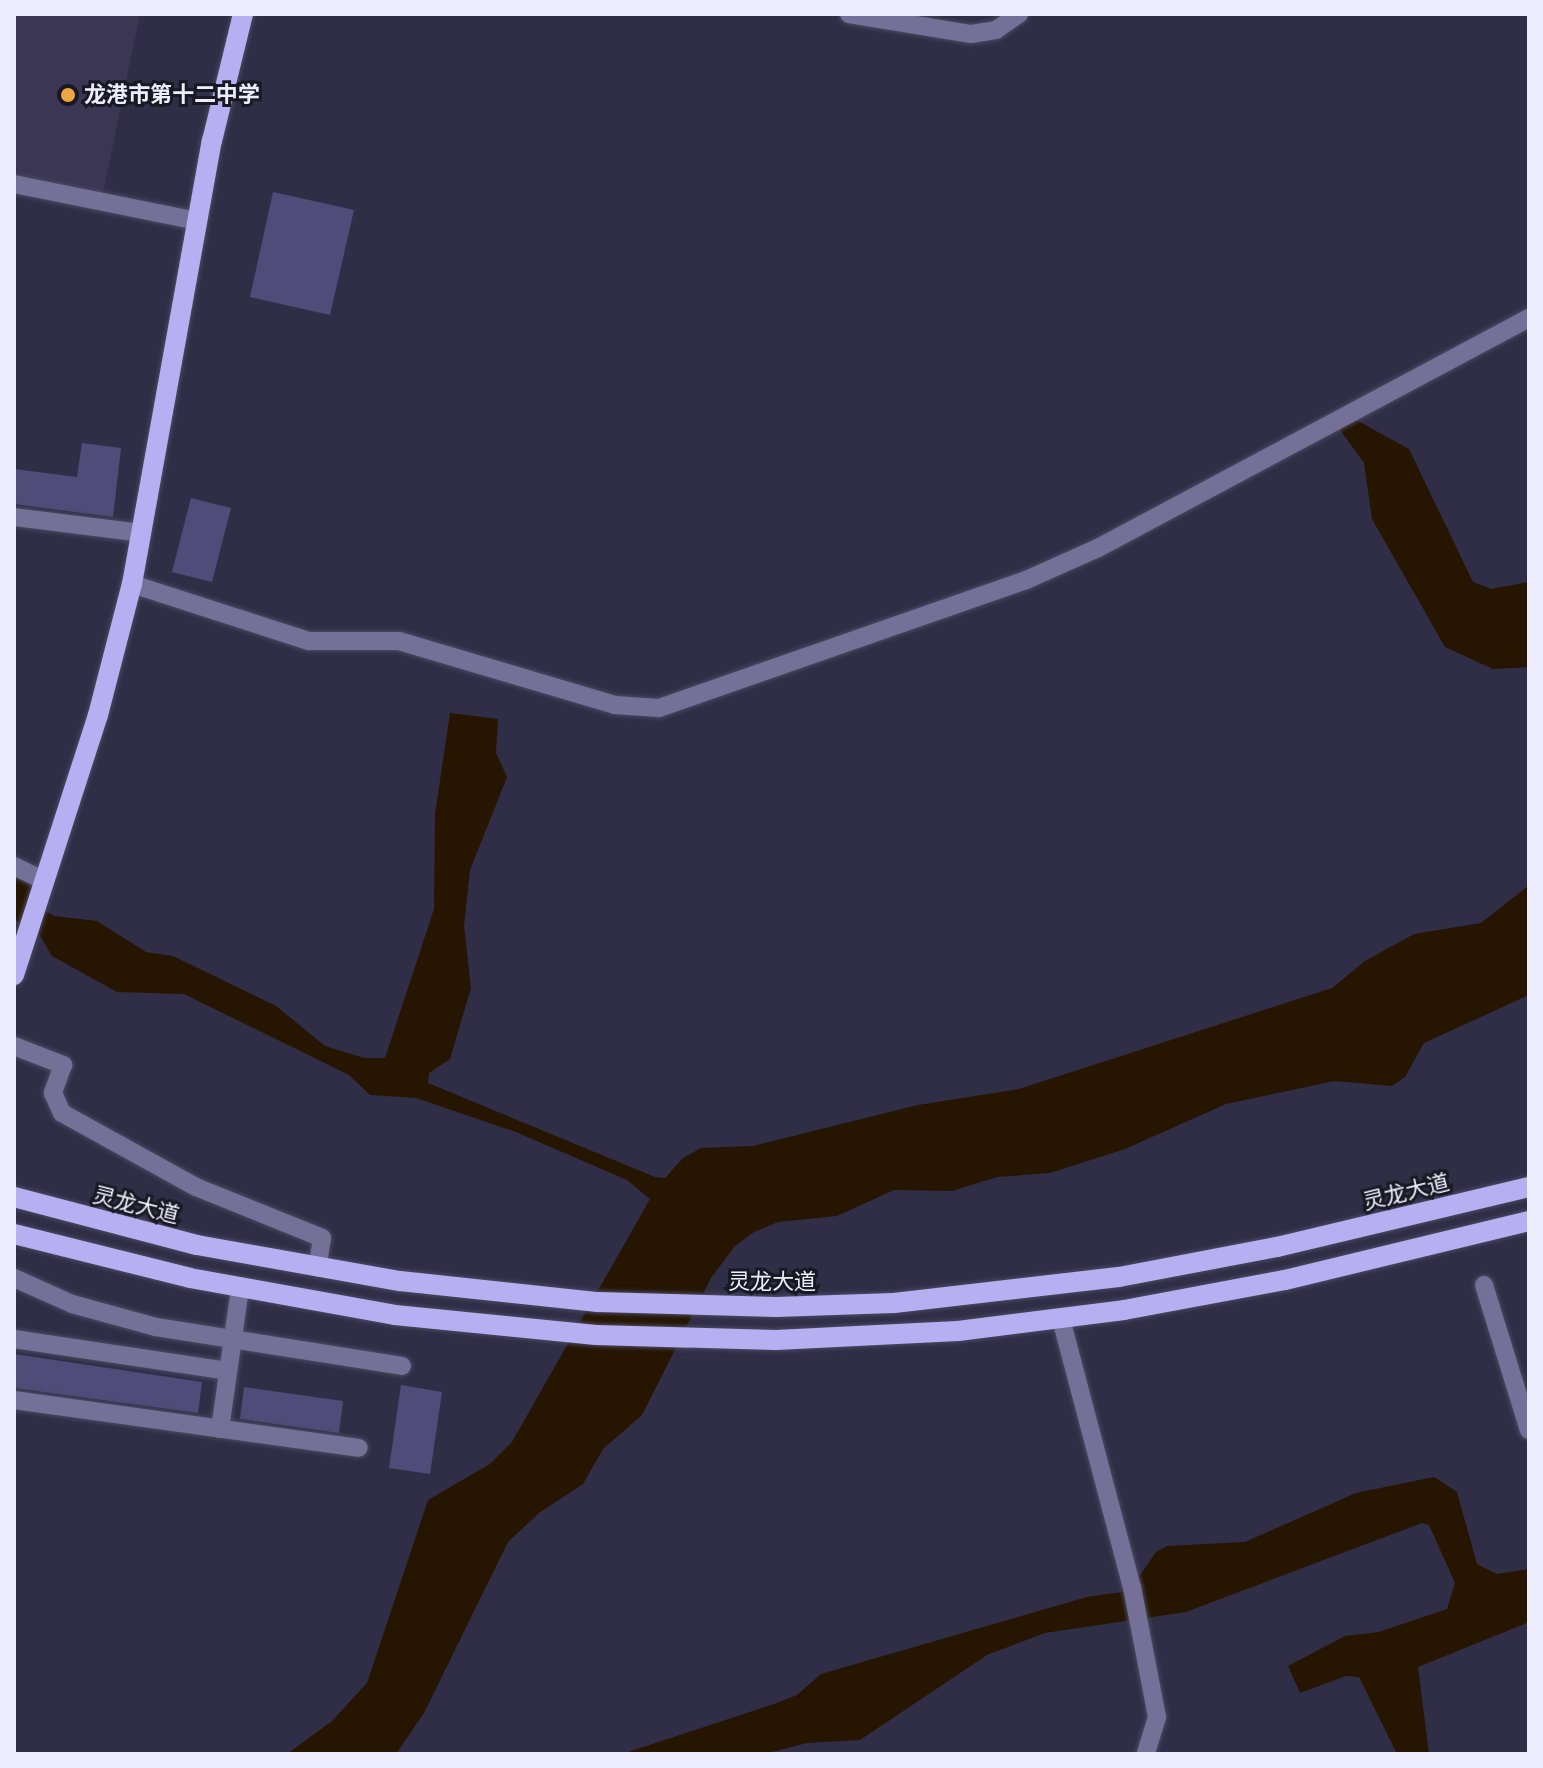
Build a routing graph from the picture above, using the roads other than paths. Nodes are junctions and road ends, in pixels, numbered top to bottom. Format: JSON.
{"nodes":[{"id":1,"x":243,"y":14,"type":"edge"},
{"id":2,"x":849,"y":14,"type":"edge"},
{"id":3,"x":1019,"y":14,"type":"edge"},
{"id":4,"x":14,"y":184,"type":"edge"},
{"id":5,"x":197,"y":221,"type":"junction"},
{"id":6,"x":1529,"y":318,"type":"edge"},
{"id":7,"x":14,"y":517,"type":"edge"},
{"id":8,"x":142,"y":533,"type":"junction"},
{"id":9,"x":132,"y":584,"type":"junction"},
{"id":10,"x":14,"y":866,"type":"edge"},
{"id":11,"x":45,"y":882,"type":"junction"},
{"id":12,"x":14,"y":975,"type":"edge"},
{"id":13,"x":14,"y":1046,"type":"edge"},
{"id":14,"x":1529,"y":1187,"type":"edge"},
{"id":15,"x":14,"y":1197,"type":"edge"},
{"id":16,"x":1529,"y":1221,"type":"edge"},
{"id":17,"x":14,"y":1234,"type":"edge"},
{"id":18,"x":317,"y":1268,"type":"junction"},
{"id":19,"x":14,"y":1278,"type":"edge"},
{"id":20,"x":1484,"y":1285,"type":"dead end"},
{"id":21,"x":240,"y":1288,"type":"junction"},
{"id":22,"x":1061,"y":1319,"type":"junction"},
{"id":23,"x":14,"y":1339,"type":"edge"},
{"id":24,"x":233,"y":1339,"type":"junction"},
{"id":25,"x":402,"y":1366,"type":"dead end"},
{"id":26,"x":228,"y":1371,"type":"junction"},
{"id":27,"x":14,"y":1400,"type":"edge"},
{"id":28,"x":220,"y":1429,"type":"junction"},
{"id":29,"x":1529,"y":1430,"type":"edge"},
{"id":30,"x":359,"y":1448,"type":"dead end"},
{"id":31,"x":1146,"y":1754,"type":"edge"}],
"edges":[{"from":1,"to":5,"type":"main road"},
{"from":2,"to":3,"type":"street"},
{"from":4,"to":5,"type":"street"},
{"from":5,"to":8,"type":"main road"},
{"from":6,"to":9,"type":"street"},
{"from":7,"to":8,"type":"street"},
{"from":8,"to":9,"type":"main road"},
{"from":9,"to":11,"type":"main road"},
{"from":10,"to":11,"type":"street"},
{"from":11,"to":12,"type":"main road"},
{"from":13,"to":18,"type":"street"},
{"from":14,"to":18,"type":"main road","name":"灵龙大道"},
{"from":15,"to":18,"type":"main road","name":"灵龙大道"},
{"from":16,"to":22,"type":"main road"},
{"from":17,"to":21,"type":"main road"},
{"from":19,"to":24,"type":"street"},
{"from":20,"to":29,"type":"street"},
{"from":21,"to":22,"type":"main road"},
{"from":21,"to":24,"type":"street"},
{"from":22,"to":31,"type":"street"},
{"from":23,"to":26,"type":"street"},
{"from":24,"to":25,"type":"street"},
{"from":24,"to":26,"type":"street"},
{"from":26,"to":28,"type":"street"},
{"from":27,"to":28,"type":"street"},
{"from":28,"to":30,"type":"street"}]}
